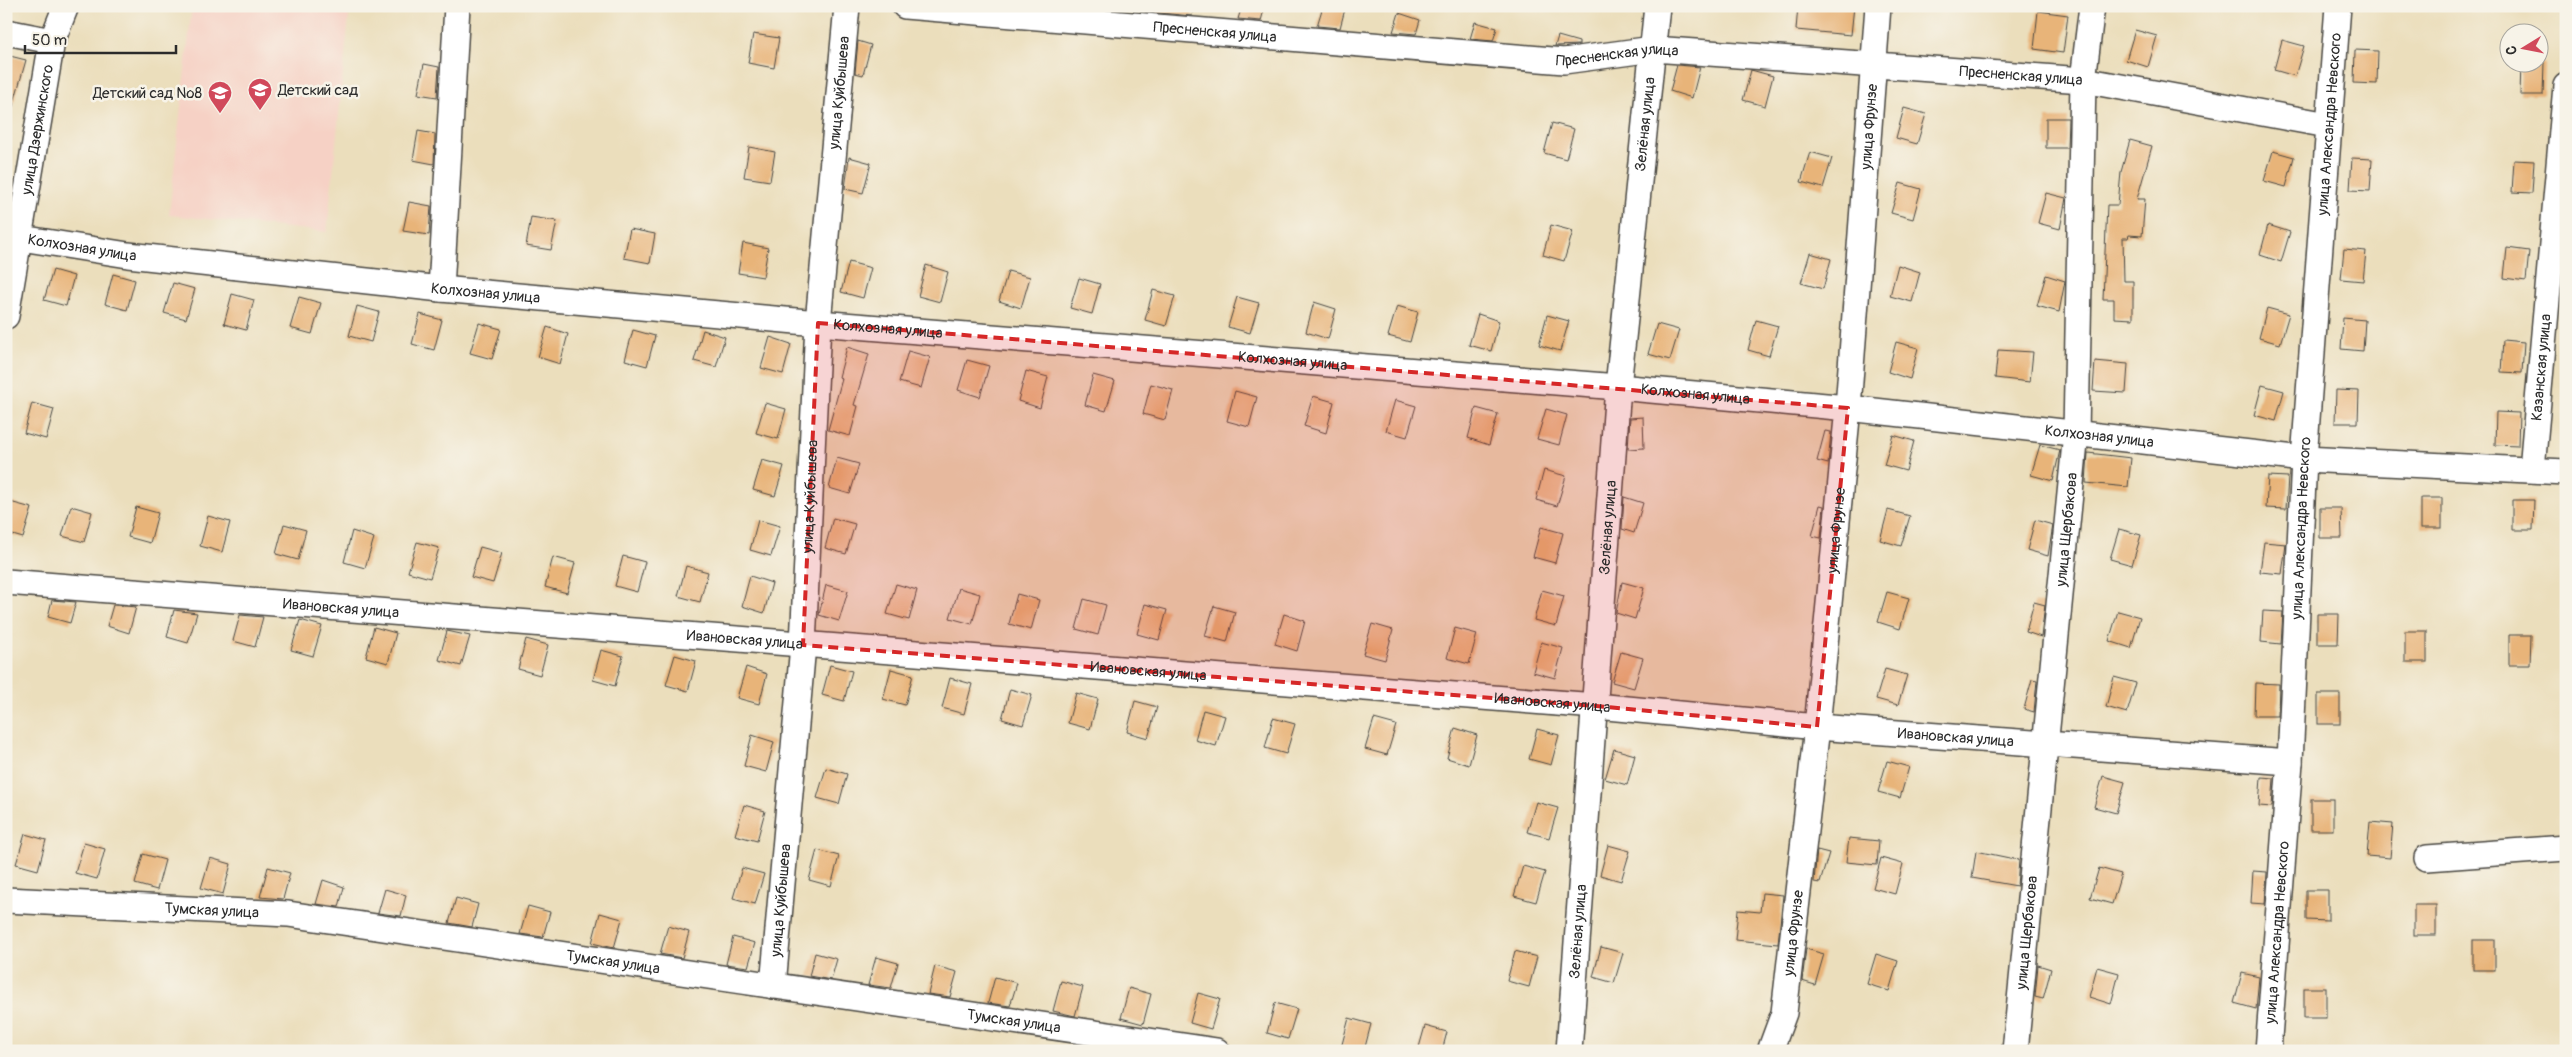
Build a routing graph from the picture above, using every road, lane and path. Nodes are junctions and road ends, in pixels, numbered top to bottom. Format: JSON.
{"nodes":[{"id":1,"x":66,"y":6,"type":"edge"},
{"id":2,"x":457,"y":6,"type":"edge"},
{"id":3,"x":847,"y":6,"type":"edge"},
{"id":4,"x":905,"y":6,"type":"edge"},
{"id":5,"x":1657,"y":6,"type":"edge"},
{"id":6,"x":1878,"y":6,"type":"edge"},
{"id":7,"x":2092,"y":6,"type":"edge"},
{"id":8,"x":2338,"y":6,"type":"edge"},
{"id":9,"x":6,"y":32,"type":"edge"},
{"id":10,"x":52,"y":41,"type":"junction"},
{"id":11,"x":1653,"y":49,"type":"junction"},
{"id":12,"x":1872,"y":65,"type":"junction"},
{"id":13,"x":2083,"y":80,"type":"junction"},
{"id":14,"x":2566,"y":86,"type":"edge"},
{"id":15,"x":2328,"y":125,"type":"junction"},
{"id":16,"x":21,"y":238,"type":"junction"},
{"id":17,"x":441,"y":289,"type":"junction"},
{"id":18,"x":6,"y":316,"type":"edge"},
{"id":19,"x":818,"y":323,"type":"junction"},
{"id":20,"x":1618,"y":387,"type":"junction"},
{"id":21,"x":1848,"y":408,"type":"junction"},
{"id":22,"x":2076,"y":433,"type":"junction"},
{"id":23,"x":2304,"y":459,"type":"junction"},
{"id":24,"x":2532,"y":469,"type":"junction"},
{"id":25,"x":2566,"y":472,"type":"edge"},
{"id":26,"x":6,"y":582,"type":"edge"},
{"id":27,"x":803,"y":645,"type":"junction"},
{"id":28,"x":1596,"y":706,"type":"junction"},
{"id":29,"x":1817,"y":728,"type":"junction"},
{"id":30,"x":2046,"y":746,"type":"junction"},
{"id":31,"x":2290,"y":762,"type":"junction"},
{"id":32,"x":2566,"y":848,"type":"edge"},
{"id":33,"x":2427,"y":858,"type":"dead end"},
{"id":34,"x":6,"y":900,"type":"edge"},
{"id":35,"x":773,"y":986,"type":"junction"},
{"id":36,"x":1217,"y":1051,"type":"edge"},
{"id":37,"x":1570,"y":1051,"type":"edge"},
{"id":38,"x":1770,"y":1051,"type":"edge"},
{"id":39,"x":2015,"y":1051,"type":"edge"},
{"id":40,"x":2268,"y":1051,"type":"edge"}],
"edges":[{"from":1,"to":10,"type":"street","name":"улица Дзержинского"},
{"from":2,"to":17,"type":"street"},
{"from":3,"to":19,"type":"street","name":"улица Куйбышева"},
{"from":4,"to":11,"type":"street","name":"Пресненская улица"},
{"from":5,"to":11,"type":"street","name":"Зелёная улица"},
{"from":6,"to":12,"type":"street","name":"улица Фрунзе"},
{"from":7,"to":13,"type":"street","name":"улица Щербакова"},
{"from":8,"to":15,"type":"street","name":"улица Александра Невского"},
{"from":9,"to":10,"type":"street"},
{"from":10,"to":16,"type":"street","name":"улица Дзержинского"},
{"from":11,"to":12,"type":"street","name":"Пресненская улица"},
{"from":11,"to":20,"type":"street","name":"Зелёная улица"},
{"from":12,"to":13,"type":"street","name":"Пресненская улица"},
{"from":12,"to":21,"type":"street","name":"улица Фрунзе"},
{"from":13,"to":15,"type":"street","name":"Пресненская улица"},
{"from":13,"to":22,"type":"street","name":"улица Щербакова"},
{"from":14,"to":24,"type":"street","name":"Казанская улица"},
{"from":15,"to":23,"type":"street","name":"улица Александра Невского"},
{"from":16,"to":17,"type":"street","name":"Колхозная улица"},
{"from":16,"to":18,"type":"street","name":"улица Дзержинского"},
{"from":17,"to":19,"type":"street","name":"Колхозная улица"},
{"from":19,"to":20,"type":"street","name":"Колхозная улица"},
{"from":19,"to":27,"type":"street","name":"улица Куйбышева"},
{"from":20,"to":21,"type":"street","name":"Колхозная улица"},
{"from":20,"to":28,"type":"street","name":"Зелёная улица"},
{"from":21,"to":22,"type":"street","name":"Колхозная улица"},
{"from":21,"to":29,"type":"street","name":"улица Фрунзе"},
{"from":22,"to":23,"type":"street","name":"Колхозная улица"},
{"from":22,"to":30,"type":"street","name":"улица Щербакова"},
{"from":23,"to":24,"type":"street","name":"Колхозная улица"},
{"from":23,"to":31,"type":"street","name":"улица Александра Невского"},
{"from":24,"to":25,"type":"street","name":"Колхозная улица"},
{"from":26,"to":27,"type":"street","name":"Ивановская улица"},
{"from":27,"to":28,"type":"street","name":"Ивановская улица"},
{"from":27,"to":35,"type":"street","name":"улица Куйбышева"},
{"from":28,"to":29,"type":"street","name":"Ивановская улица"},
{"from":28,"to":37,"type":"street","name":"Зелёная улица"},
{"from":29,"to":30,"type":"street","name":"Ивановская улица"},
{"from":29,"to":38,"type":"street","name":"улица Фрунзе"},
{"from":30,"to":31,"type":"street","name":"Ивановская улица"},
{"from":30,"to":39,"type":"street","name":"улица Щербакова"},
{"from":31,"to":40,"type":"street","name":"улица Александра Невского"},
{"from":32,"to":33,"type":"street"},
{"from":34,"to":35,"type":"street","name":"Тумская улица"},
{"from":35,"to":36,"type":"street","name":"Тумская улица"}]}
